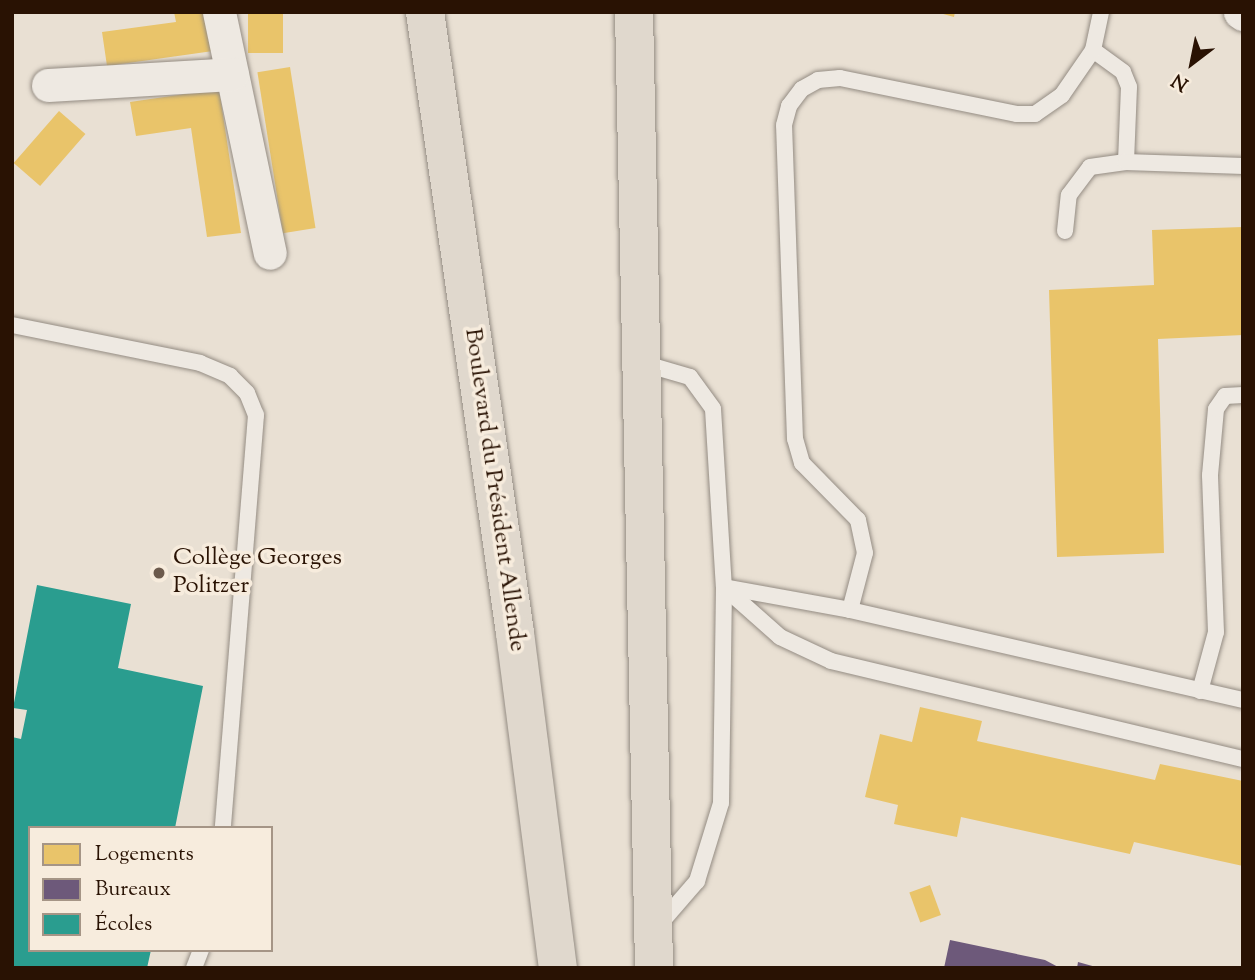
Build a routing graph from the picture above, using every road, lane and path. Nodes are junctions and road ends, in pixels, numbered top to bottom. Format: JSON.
{"nodes":[{"id":1,"x":219,"y":12,"type":"edge"},
{"id":2,"x":425,"y":12,"type":"edge"},
{"id":3,"x":634,"y":12,"type":"edge"},
{"id":4,"x":1101,"y":12,"type":"edge"},
{"id":5,"x":1093,"y":50,"type":"junction"},
{"id":6,"x":232,"y":74,"type":"junction"},
{"id":7,"x":48,"y":85,"type":"dead end"},
{"id":8,"x":1126,"y":162,"type":"junction"},
{"id":9,"x":1243,"y":166,"type":"edge"},
{"id":10,"x":1065,"y":231,"type":"dead end"},
{"id":11,"x":270,"y":253,"type":"dead end"},
{"id":12,"x":12,"y":325,"type":"edge"},
{"id":13,"x":639,"y":362,"type":"junction"},
{"id":14,"x":1243,"y":395,"type":"edge"},
{"id":15,"x":724,"y":587,"type":"junction"},
{"id":16,"x":850,"y":610,"type":"junction"},
{"id":17,"x":1200,"y":691,"type":"junction"},
{"id":18,"x":1243,"y":700,"type":"edge"},
{"id":19,"x":1243,"y":759,"type":"edge"},
{"id":20,"x":223,"y":826,"type":"edge"},
{"id":21,"x":654,"y":930,"type":"junction"},
{"id":22,"x":558,"y":968,"type":"edge"},
{"id":23,"x":654,"y":968,"type":"edge"}],
"edges":[{"from":1,"to":6,"type":"street"},
{"from":2,"to":22,"type":"main road","name":"Boulevard du Président Allende"},
{"from":3,"to":13,"type":"main road"},
{"from":4,"to":5,"type":"lane"},
{"from":5,"to":8,"type":"lane"},
{"from":5,"to":16,"type":"lane"},
{"from":6,"to":7,"type":"street"},
{"from":6,"to":11,"type":"street"},
{"from":8,"to":9,"type":"lane"},
{"from":8,"to":10,"type":"lane"},
{"from":12,"to":20,"type":"lane"},
{"from":13,"to":15,"type":"lane"},
{"from":13,"to":21,"type":"main road"},
{"from":14,"to":17,"type":"lane"},
{"from":15,"to":16,"type":"lane"},
{"from":15,"to":19,"type":"lane"},
{"from":15,"to":21,"type":"lane"},
{"from":16,"to":17,"type":"lane"},
{"from":17,"to":18,"type":"lane"},
{"from":21,"to":23,"type":"main road"}]}
